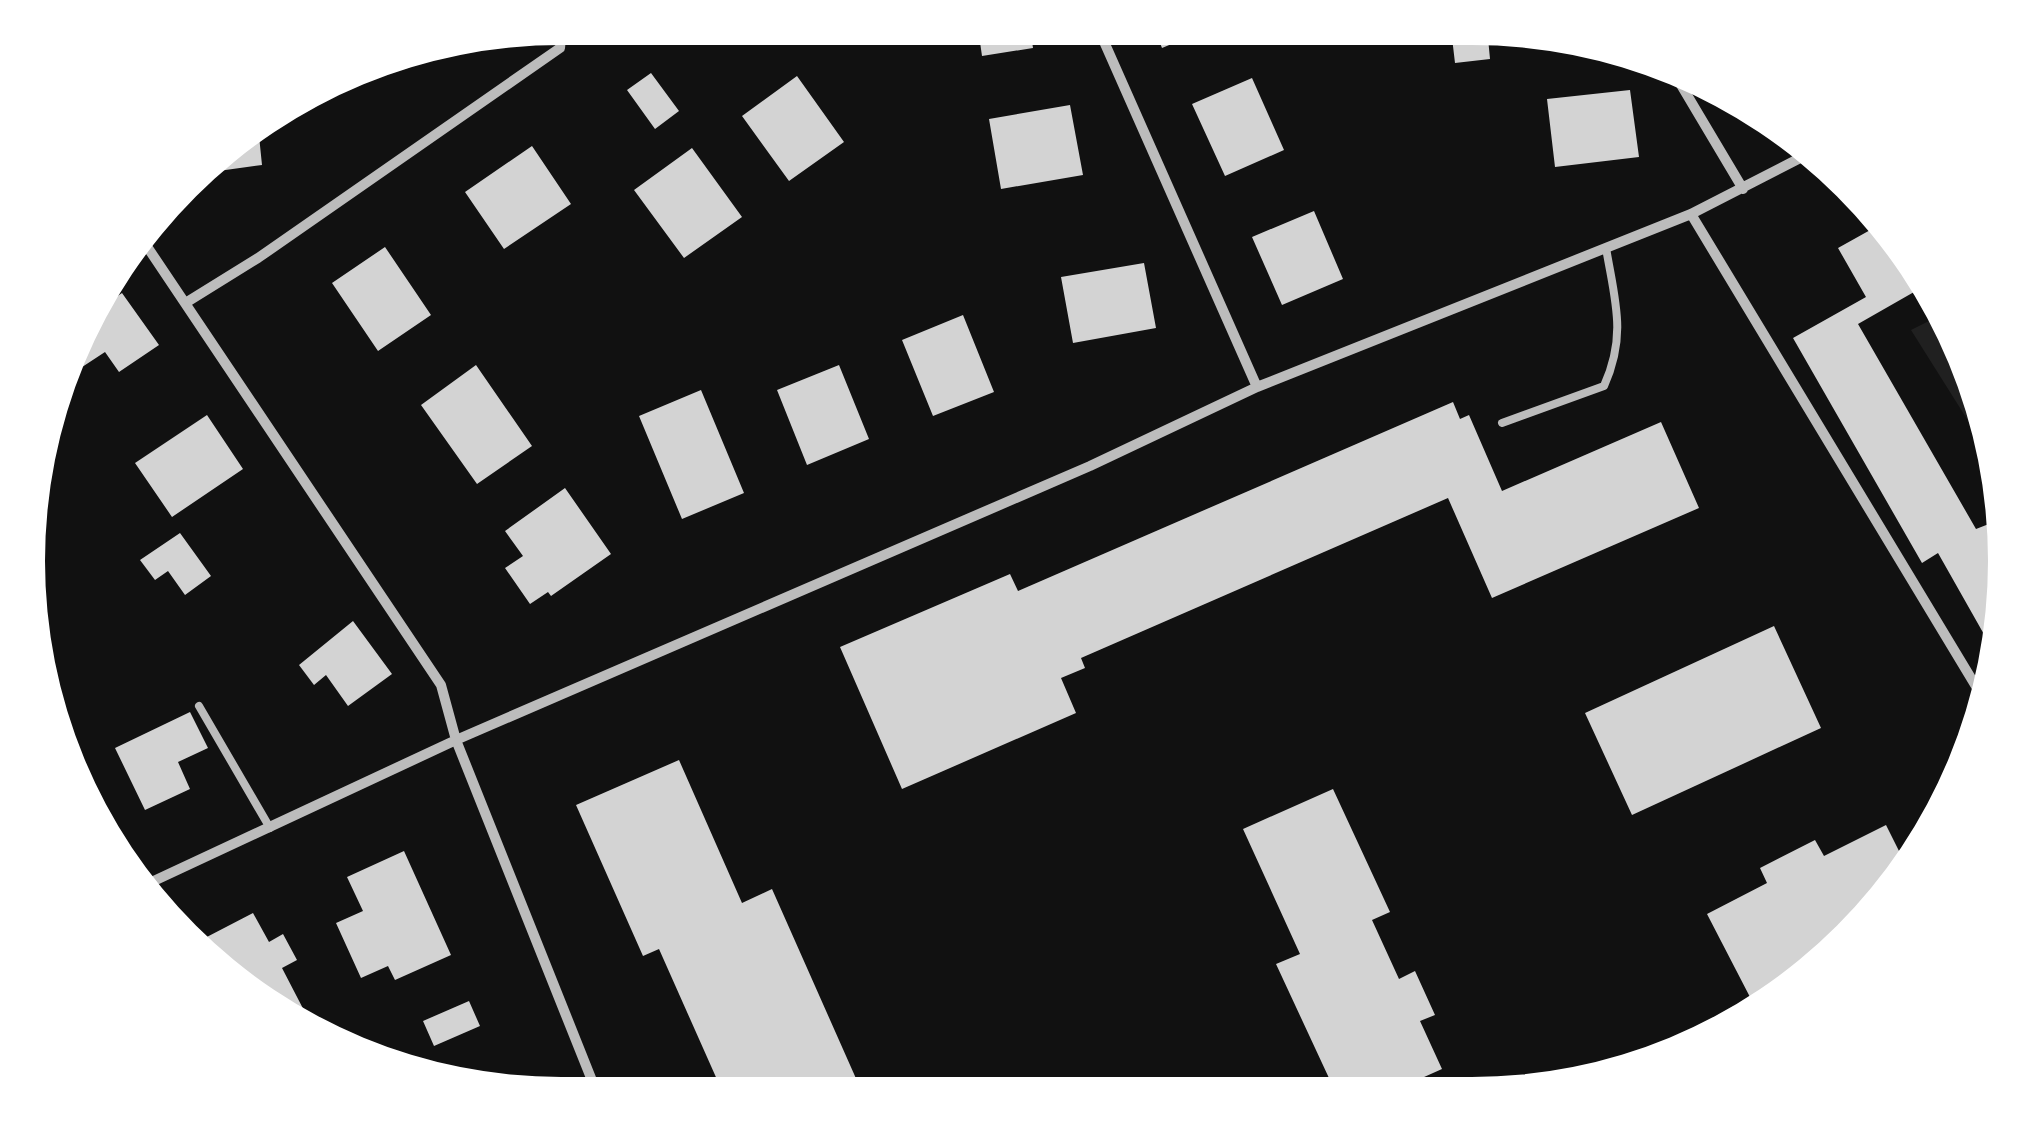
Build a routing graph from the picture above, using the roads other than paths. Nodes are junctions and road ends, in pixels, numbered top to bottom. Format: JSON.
{"nodes":[{"id":1,"x":560,"y":45,"type":"edge"},
{"id":2,"x":1106,"y":45,"type":"edge"},
{"id":3,"x":1685,"y":91,"type":"edge"},
{"id":4,"x":1796,"y":160,"type":"edge"},
{"id":5,"x":1743,"y":189,"type":"junction"},
{"id":6,"x":1691,"y":214,"type":"junction"},
{"id":7,"x":1606,"y":248,"type":"junction"},
{"id":8,"x":150,"y":250,"type":"edge"},
{"id":9,"x":187,"y":302,"type":"junction"},
{"id":10,"x":1257,"y":387,"type":"junction"},
{"id":11,"x":1502,"y":423,"type":"dead end"},
{"id":12,"x":1973,"y":682,"type":"edge"},
{"id":13,"x":199,"y":706,"type":"dead end"},
{"id":14,"x":456,"y":740,"type":"junction"},
{"id":15,"x":270,"y":828,"type":"junction"},
{"id":16,"x":156,"y":880,"type":"edge"},
{"id":17,"x":591,"y":1077,"type":"edge"}],
"edges":[{"from":1,"to":9,"type":"street"},
{"from":2,"to":10,"type":"street"},
{"from":3,"to":5,"type":"street"},
{"from":4,"to":5,"type":"street"},
{"from":5,"to":6,"type":"street"},
{"from":6,"to":7,"type":"street"},
{"from":6,"to":12,"type":"street"},
{"from":7,"to":10,"type":"street"},
{"from":7,"to":11,"type":"lane"},
{"from":8,"to":9,"type":"street"},
{"from":9,"to":14,"type":"street"},
{"from":10,"to":14,"type":"street"},
{"from":13,"to":15,"type":"lane"},
{"from":14,"to":15,"type":"street"},
{"from":14,"to":17,"type":"street"},
{"from":15,"to":16,"type":"street"}]}
